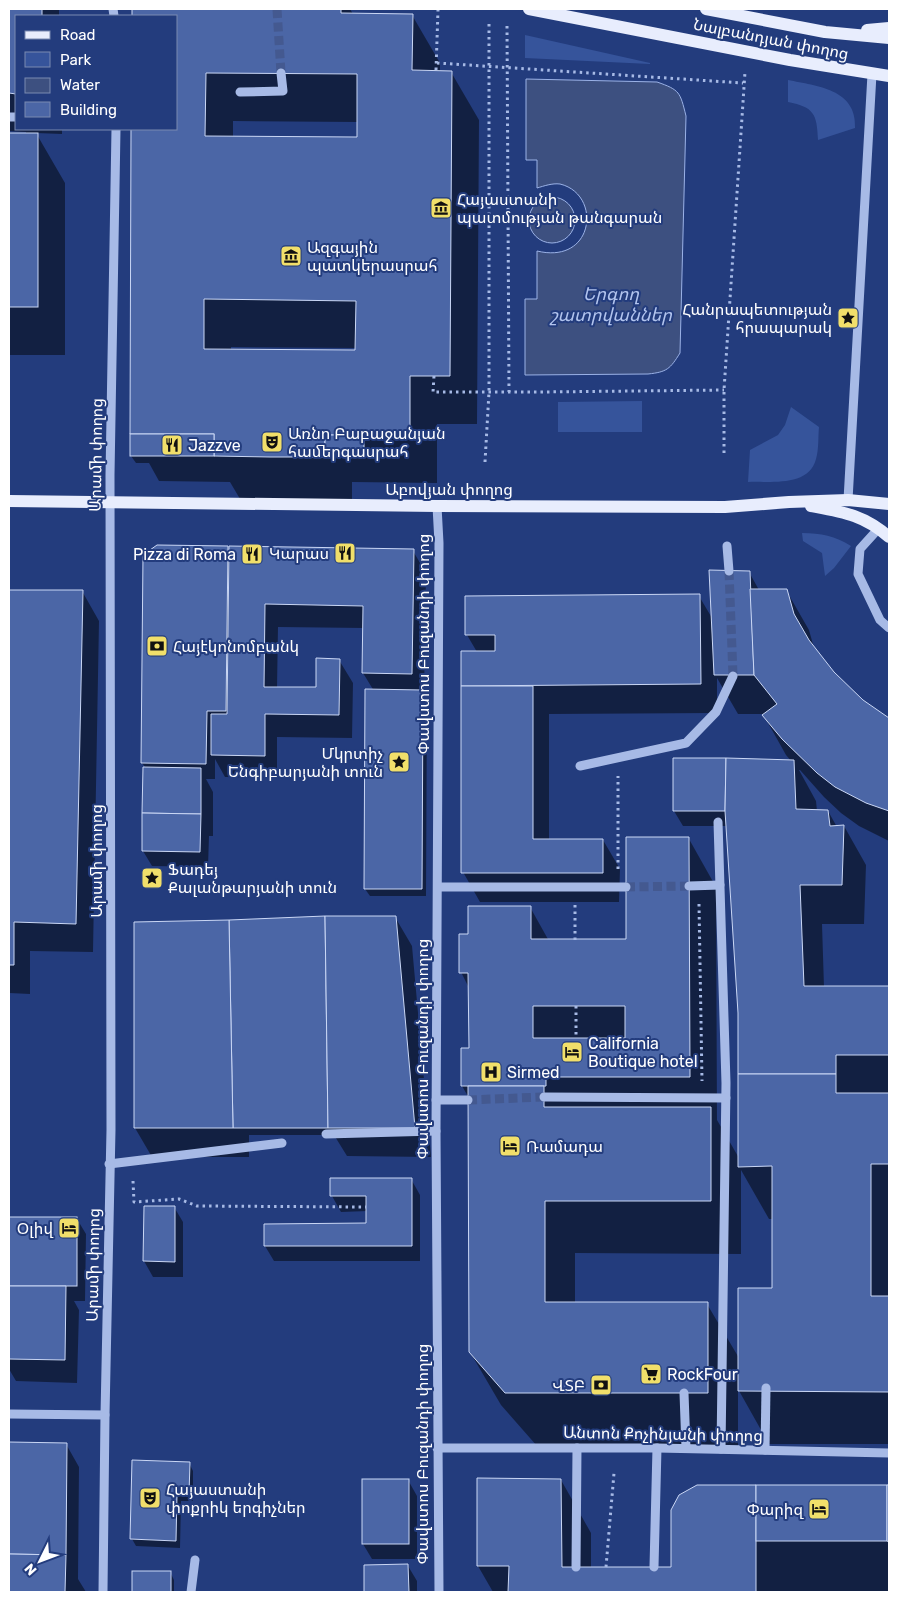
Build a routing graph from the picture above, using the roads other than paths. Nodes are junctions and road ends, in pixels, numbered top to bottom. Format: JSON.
{"nodes":[{"id":1,"x":530,"y":9,"type":"edge"},
{"id":2,"x":706,"y":9,"type":"edge"},
{"id":3,"x":889,"y":28,"type":"edge"},
{"id":4,"x":825,"y":32,"type":"junction"},
{"id":5,"x":889,"y":38,"type":"edge"},
{"id":6,"x":281,"y":73,"type":"tunnel mouth"},
{"id":7,"x":872,"y":74,"type":"junction"},
{"id":8,"x":889,"y":76,"type":"edge"},
{"id":9,"x":240,"y":92,"type":"dead end"},
{"id":10,"x":116,"y":130,"type":"edge"},
{"id":11,"x":848,"y":500,"type":"junction"},
{"id":12,"x":9,"y":501,"type":"edge"},
{"id":13,"x":111,"y":501,"type":"junction"},
{"id":14,"x":789,"y":502,"type":"junction"},
{"id":15,"x":889,"y":504,"type":"edge"},
{"id":16,"x":437,"y":506,"type":"junction"},
{"id":17,"x":879,"y":528,"type":"junction"},
{"id":18,"x":889,"y":537,"type":"edge"},
{"id":19,"x":727,"y":546,"type":"dead end"},
{"id":20,"x":729,"y":571,"type":"tunnel mouth"},
{"id":21,"x":889,"y":628,"type":"edge"},
{"id":22,"x":733,"y":676,"type":"tunnel mouth"},
{"id":23,"x":580,"y":766,"type":"dead end"},
{"id":24,"x":718,"y":822,"type":"dead end"},
{"id":25,"x":689,"y":886,"type":"tunnel mouth"},
{"id":26,"x":438,"y":887,"type":"junction"},
{"id":27,"x":622,"y":887,"type":"tunnel mouth"},
{"id":28,"x":720,"y":889,"type":"junction"},
{"id":29,"x":544,"y":1097,"type":"tunnel mouth"},
{"id":30,"x":726,"y":1098,"type":"junction"},
{"id":31,"x":436,"y":1100,"type":"junction"},
{"id":32,"x":468,"y":1100,"type":"tunnel mouth"},
{"id":33,"x":436,"y":1130,"type":"junction"},
{"id":34,"x":326,"y":1134,"type":"dead end"},
{"id":35,"x":282,"y":1143,"type":"dead end"},
{"id":36,"x":109,"y":1164,"type":"junction"},
{"id":37,"x":766,"y":1388,"type":"dead end"},
{"id":38,"x":684,"y":1393,"type":"dead end"},
{"id":39,"x":9,"y":1414,"type":"edge"},
{"id":40,"x":105,"y":1415,"type":"junction"},
{"id":41,"x":437,"y":1448,"type":"junction"},
{"id":42,"x":577,"y":1448,"type":"junction"},
{"id":43,"x":657,"y":1448,"type":"junction"},
{"id":44,"x":686,"y":1448,"type":"junction"},
{"id":45,"x":722,"y":1449,"type":"junction"},
{"id":46,"x":765,"y":1450,"type":"junction"},
{"id":47,"x":889,"y":1452,"type":"edge"},
{"id":48,"x":195,"y":1560,"type":"dead end"},
{"id":49,"x":576,"y":1567,"type":"dead end"},
{"id":50,"x":654,"y":1567,"type":"dead end"},
{"id":51,"x":103,"y":1592,"type":"edge"},
{"id":52,"x":191,"y":1592,"type":"edge"},
{"id":53,"x":439,"y":1592,"type":"edge"}],
"edges":[{"from":1,"to":7,"type":"main road","name":"Նալբանդյան փողոց"},
{"from":2,"to":4,"type":"main road","name":"Նալբանդյան փողոց"},
{"from":3,"to":4,"type":"main road"},
{"from":4,"to":5,"type":"main road","name":"Նալբանդյան փողոց"},
{"from":6,"to":9,"type":"street"},
{"from":7,"to":8,"type":"main road","name":"Նալբանդյան փողոց"},
{"from":7,"to":11,"type":"street"},
{"from":10,"to":13,"type":"street","name":"Արամի փողոց"},
{"from":11,"to":14,"type":"main road","name":"Աբովյան փողոց"},
{"from":11,"to":15,"type":"main road","name":"Աբովյան փողոց"},
{"from":12,"to":13,"type":"main road","name":"Աբովյան փողոց"},
{"from":13,"to":16,"type":"main road","name":"Աբովյան փողոց"},
{"from":13,"to":36,"type":"street","name":"Արամի փողոց"},
{"from":14,"to":16,"type":"main road","name":"Աբովյան փողոց"},
{"from":14,"to":17,"type":"main road"},
{"from":16,"to":26,"type":"street","name":"Փավստոս Բուզանդի փողոց"},
{"from":17,"to":18,"type":"main road"},
{"from":17,"to":21,"type":"street"},
{"from":19,"to":20,"type":"street"},
{"from":22,"to":23,"type":"street"},
{"from":24,"to":28,"type":"street"},
{"from":25,"to":28,"type":"street"},
{"from":26,"to":27,"type":"street"},
{"from":26,"to":31,"type":"street","name":"Փավստոս Բուզանդի փողոց"},
{"from":28,"to":30,"type":"street"},
{"from":29,"to":30,"type":"street"},
{"from":30,"to":45,"type":"street"},
{"from":31,"to":32,"type":"street"},
{"from":31,"to":33,"type":"street","name":"Փավստոս Բուզանդի փողոց"},
{"from":33,"to":34,"type":"street"},
{"from":33,"to":41,"type":"street","name":"Փավստոս Բուզանդի փողոց"},
{"from":35,"to":36,"type":"street"},
{"from":36,"to":40,"type":"street","name":"Արամի փողոց"},
{"from":37,"to":46,"type":"street"},
{"from":38,"to":44,"type":"street"},
{"from":39,"to":40,"type":"street"},
{"from":40,"to":51,"type":"street","name":"Արամի փողոց"},
{"from":41,"to":42,"type":"street","name":"Անտոն Քոչինյանի փողոց"},
{"from":41,"to":53,"type":"street","name":"Փավստոս Բուզանդի փողոց"},
{"from":42,"to":43,"type":"street","name":"Անտոն Քոչինյանի փողոց"},
{"from":42,"to":49,"type":"street"},
{"from":43,"to":44,"type":"street","name":"Անտոն Քոչինյանի փողոց"},
{"from":43,"to":50,"type":"street"},
{"from":44,"to":45,"type":"street","name":"Անտոն Քոչինյանի փողոց"},
{"from":45,"to":46,"type":"street","name":"Անտոն Քոչինյանի փողոց"},
{"from":46,"to":47,"type":"street","name":"Անտոն Քոչինյանի փողոց"},
{"from":48,"to":52,"type":"street"}]}
